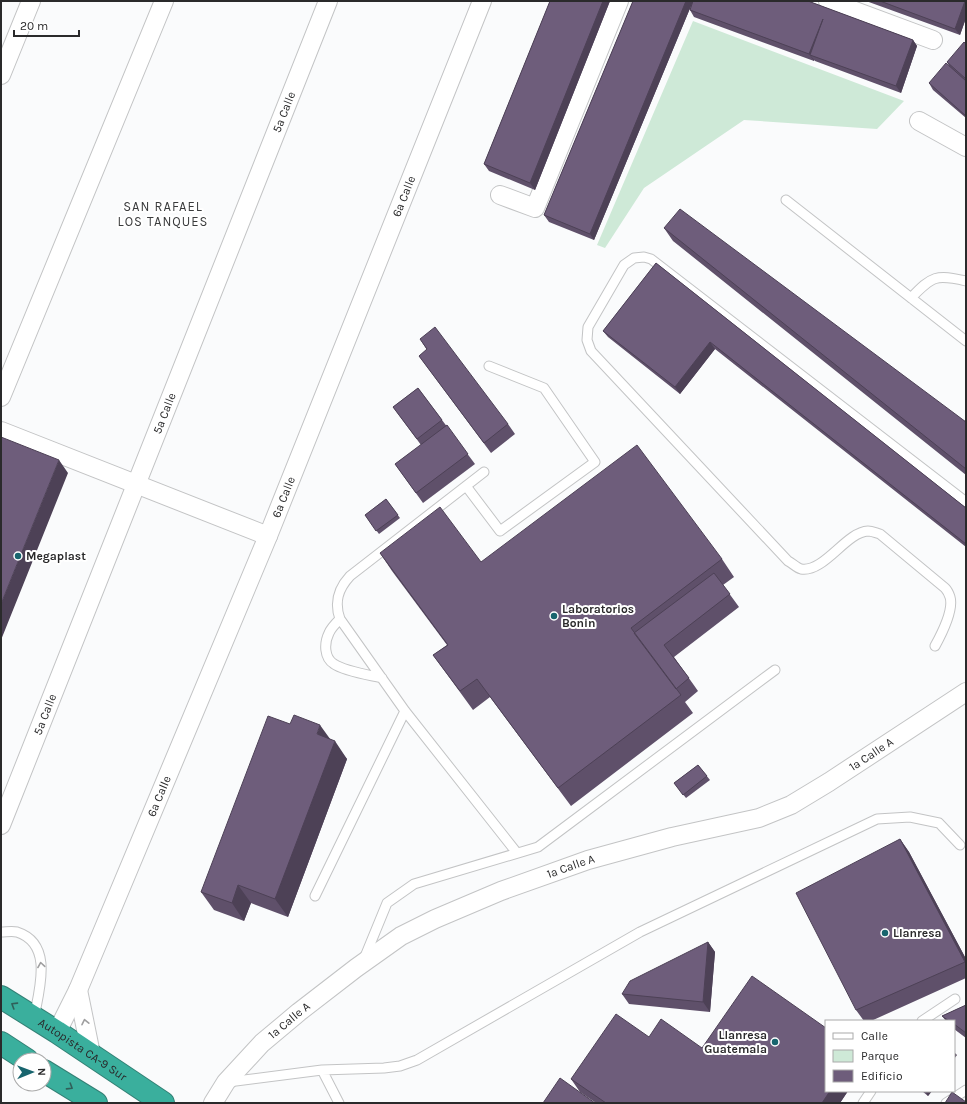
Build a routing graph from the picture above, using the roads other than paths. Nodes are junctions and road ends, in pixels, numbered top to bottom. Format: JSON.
{"nodes":[{"id":1,"x":31,"y":1,"type":"edge"},
{"id":2,"x":164,"y":1,"type":"edge"},
{"id":3,"x":328,"y":1,"type":"edge"},
{"id":4,"x":482,"y":1,"type":"edge"},
{"id":5,"x":619,"y":1,"type":"edge"},
{"id":6,"x":828,"y":1,"type":"edge"},
{"id":7,"x":933,"y":40,"type":"dead end"},
{"id":8,"x":1,"y":75,"type":"edge"},
{"id":9,"x":919,"y":121,"type":"dead end"},
{"id":10,"x":966,"y":147,"type":"edge"},
{"id":11,"x":500,"y":195,"type":"dead end"},
{"id":12,"x":786,"y":200,"type":"dead end"},
{"id":13,"x":966,"y":281,"type":"edge"},
{"id":14,"x":911,"y":298,"type":"junction"},
{"id":15,"x":966,"y":341,"type":"edge"},
{"id":16,"x":488,"y":366,"type":"dead end"},
{"id":17,"x":1,"y":397,"type":"edge"},
{"id":18,"x":1,"y":432,"type":"edge"},
{"id":19,"x":484,"y":472,"type":"dead end"},
{"id":20,"x":136,"y":484,"type":"junction"},
{"id":21,"x":466,"y":486,"type":"junction"},
{"id":22,"x":966,"y":502,"type":"edge"},
{"id":23,"x":268,"y":536,"type":"junction"},
{"id":24,"x":340,"y":618,"type":"junction"},
{"id":25,"x":935,"y":646,"type":"dead end"},
{"id":26,"x":775,"y":670,"type":"dead end"},
{"id":27,"x":382,"y":678,"type":"junction"},
{"id":28,"x":966,"y":692,"type":"edge"},
{"id":29,"x":405,"y":711,"type":"junction"},
{"id":30,"x":1,"y":825,"type":"edge"},
{"id":31,"x":960,"y":844,"type":"dead end"},
{"id":32,"x":517,"y":853,"type":"junction"},
{"id":33,"x":315,"y":896,"type":"dead end"},
{"id":34,"x":1,"y":932,"type":"edge"},
{"id":35,"x":362,"y":964,"type":"junction"},
{"id":36,"x":78,"y":990,"type":"junction"},
{"id":37,"x":1,"y":997,"type":"edge"},
{"id":38,"x":955,"y":999,"type":"dead end"},
{"id":39,"x":34,"y":1018,"type":"junction"},
{"id":40,"x":924,"y":1020,"type":"edge"},
{"id":41,"x":57,"y":1032,"type":"junction"},
{"id":42,"x":1,"y":1043,"type":"edge"},
{"id":43,"x":15,"y":1052,"type":"edge"},
{"id":44,"x":91,"y":1054,"type":"junction"},
{"id":45,"x":322,"y":1070,"type":"junction"},
{"id":46,"x":52,"y":1076,"type":"edge"},
{"id":47,"x":226,"y":1082,"type":"junction"},
{"id":48,"x":966,"y":1090,"type":"edge"},
{"id":49,"x":870,"y":1092,"type":"edge"},
{"id":50,"x":96,"y":1103,"type":"edge"},
{"id":51,"x":163,"y":1103,"type":"edge"},
{"id":52,"x":213,"y":1103,"type":"edge"},
{"id":53,"x":339,"y":1103,"type":"edge"},
{"id":54,"x":863,"y":1103,"type":"edge"},
{"id":55,"x":946,"y":1103,"type":"edge"}],
"edges":[{"from":1,"to":8,"type":"street"},
{"from":2,"to":17,"type":"street"},
{"from":3,"to":20,"type":"street","name":"5a Calle"},
{"from":4,"to":23,"type":"street","name":"6a Calle"},
{"from":5,"to":11,"type":"street"},
{"from":6,"to":7,"type":"street"},
{"from":9,"to":10,"type":"street"},
{"from":12,"to":14,"type":"lane"},
{"from":13,"to":14,"type":"lane"},
{"from":14,"to":15,"type":"lane"},
{"from":16,"to":21,"type":"lane"},
{"from":18,"to":20,"type":"street"},
{"from":19,"to":21,"type":"lane"},
{"from":20,"to":23,"type":"street"},
{"from":20,"to":30,"type":"street","name":"5a Calle"},
{"from":21,"to":24,"type":"lane"},
{"from":22,"to":25,"type":"lane"},
{"from":23,"to":36,"type":"street","name":"6a Calle"},
{"from":24,"to":27,"type":"lane"},
{"from":24,"to":27,"type":"lane"},
{"from":26,"to":32,"type":"lane"},
{"from":27,"to":29,"type":"lane"},
{"from":28,"to":35,"type":"street","name":"1a Calle A"},
{"from":29,"to":32,"type":"lane"},
{"from":29,"to":33,"type":"lane"},
{"from":31,"to":45,"type":"lane"},
{"from":32,"to":35,"type":"lane"},
{"from":39,"to":34,"type":"lane","one_way":true},
{"from":35,"to":47,"type":"street","name":"1a Calle A"},
{"from":36,"to":41,"type":"street","name":"6a Calle"},
{"from":44,"to":36,"type":"street","one_way":true},
{"from":39,"to":37,"type":"highway","name":"Autopista CA-9 Sur","one_way":true},
{"from":38,"to":40,"type":"lane"},
{"from":39,"to":41,"type":"highway","name":"Autopista CA-9 Sur"},
{"from":41,"to":44,"type":"highway","name":"Autopista CA-9 Sur"},
{"from":42,"to":43,"type":"highway"},
{"from":44,"to":51,"type":"highway","name":"Autopista CA-9 Sur"},
{"from":45,"to":47,"type":"lane"},
{"from":45,"to":53,"type":"lane"},
{"from":46,"to":50,"type":"highway","one_way":true},
{"from":47,"to":52,"type":"street","name":"1a Calle A"},
{"from":48,"to":55,"type":"lane"},
{"from":49,"to":54,"type":"lane"}]}
